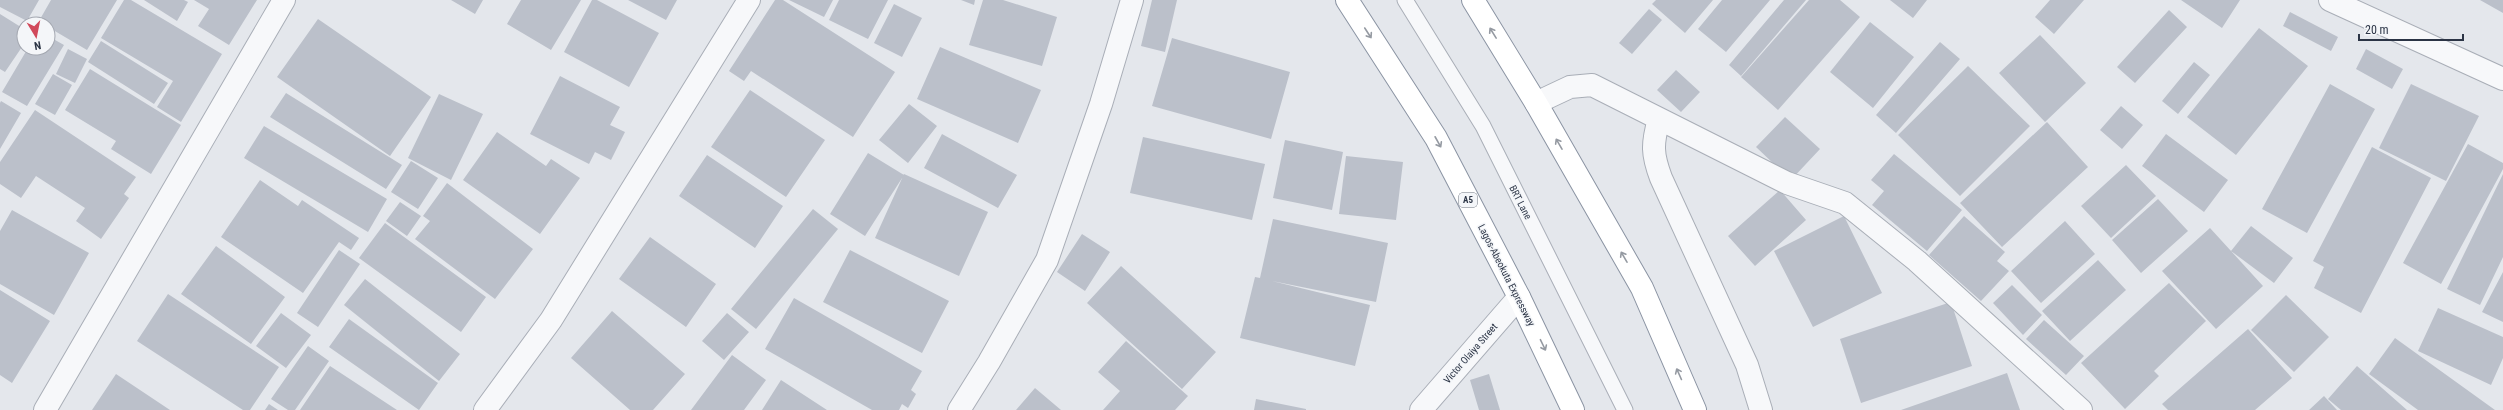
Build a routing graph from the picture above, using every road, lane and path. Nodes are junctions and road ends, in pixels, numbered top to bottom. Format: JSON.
{"nodes":[{"id":1,"x":284,"y":0,"type":"edge"},
{"id":2,"x":750,"y":0,"type":"edge"},
{"id":3,"x":1132,"y":0,"type":"edge"},
{"id":4,"x":1346,"y":0,"type":"edge"},
{"id":5,"x":1406,"y":0,"type":"edge"},
{"id":6,"x":1473,"y":0,"type":"edge"},
{"id":7,"x":2330,"y":0,"type":"edge"},
{"id":8,"x":2503,"y":79,"type":"edge"},
{"id":9,"x":1536,"y":103,"type":"junction"},
{"id":10,"x":1659,"y":119,"type":"junction"},
{"id":11,"x":1519,"y":297,"type":"junction"},
{"id":12,"x":45,"y":410,"type":"edge"},
{"id":13,"x":485,"y":410,"type":"edge"},
{"id":14,"x":959,"y":410,"type":"edge"},
{"id":15,"x":1421,"y":410,"type":"edge"},
{"id":16,"x":1573,"y":410,"type":"edge"},
{"id":17,"x":1626,"y":410,"type":"edge"},
{"id":18,"x":1695,"y":410,"type":"edge"},
{"id":19,"x":1762,"y":410,"type":"edge"},
{"id":20,"x":2081,"y":410,"type":"edge"}],
"edges":[{"from":1,"to":12,"type":"street"},
{"from":2,"to":13,"type":"street"},
{"from":3,"to":14,"type":"street"},
{"from":4,"to":11,"type":"highway","name":"Lagos-Abeokuta Expressway","number":"A5","one_way":true},
{"from":5,"to":17,"type":"lane","name":"BRT Lane"},
{"from":9,"to":6,"type":"highway","one_way":true},
{"from":7,"to":8,"type":"street"},
{"from":9,"to":10,"type":"street"},
{"from":18,"to":9,"type":"highway","one_way":true},
{"from":10,"to":19,"type":"street"},
{"from":10,"to":20,"type":"street"},
{"from":11,"to":15,"type":"street","name":"Victor Olaiya Street"},
{"from":11,"to":16,"type":"highway","name":"Lagos-Abeokuta Expressway","number":"A5","one_way":true}]}
